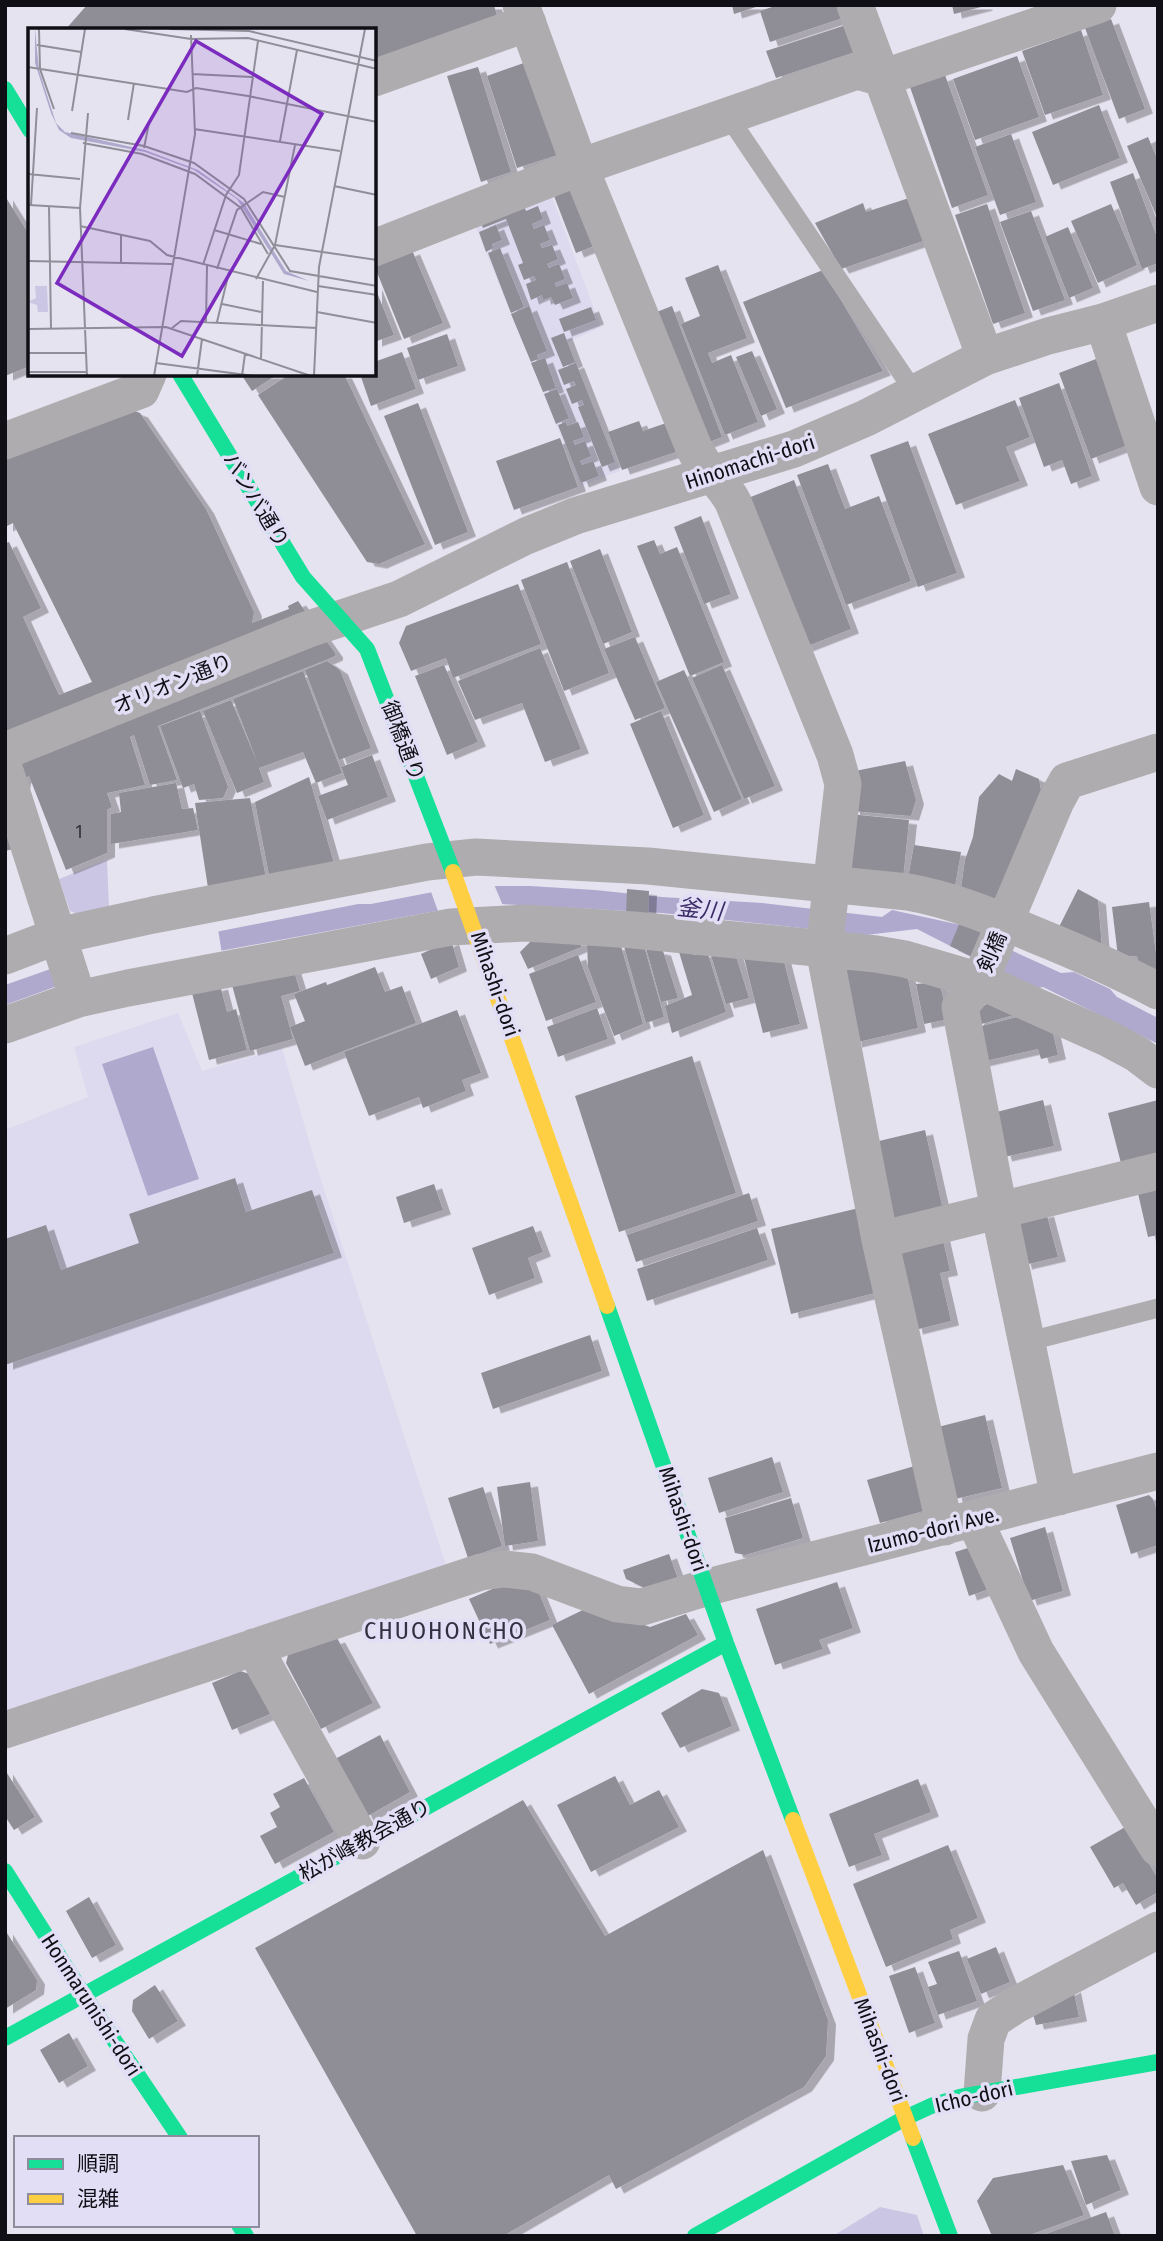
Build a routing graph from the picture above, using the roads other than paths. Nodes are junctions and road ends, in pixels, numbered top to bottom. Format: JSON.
{"nodes":[{"id":1,"x":855,"y":5,"type":"edge"},
{"id":2,"x":1098,"y":5,"type":"edge"},
{"id":3,"x":525,"y":14,"type":"edge"},
{"id":4,"x":376,"y":77,"type":"edge"},
{"id":5,"x":883,"y":78,"type":"junction"},
{"id":6,"x":5,"y":89,"type":"edge"},
{"id":7,"x":728,"y":116,"type":"junction"},
{"id":8,"x":28,"y":127,"type":"edge"},
{"id":9,"x":580,"y":167,"type":"junction"},
{"id":10,"x":376,"y":247,"type":"edge"},
{"id":11,"x":1158,"y":303,"type":"edge"},
{"id":12,"x":1103,"y":323,"type":"junction"},
{"id":13,"x":985,"y":357,"type":"junction"},
{"id":14,"x":147,"y":376,"type":"edge"},
{"id":15,"x":181,"y":376,"type":"edge"},
{"id":16,"x":915,"y":393,"type":"junction"},
{"id":17,"x":5,"y":441,"type":"edge"},
{"id":18,"x":712,"y":475,"type":"junction"},
{"id":19,"x":1158,"y":487,"type":"edge"},
{"id":20,"x":341,"y":620,"type":"junction"},
{"id":21,"x":5,"y":751,"type":"edge"},
{"id":22,"x":1158,"y":752,"type":"edge"},
{"id":23,"x":5,"y":771,"type":"edge"},
{"id":24,"x":453,"y":870,"type":"junction"},
{"id":25,"x":831,"y":885,"type":"junction"},
{"id":26,"x":472,"y":921,"type":"junction"},
{"id":27,"x":60,"y":945,"type":"junction"},
{"id":28,"x":824,"y":949,"type":"junction"},
{"id":29,"x":992,"y":952,"type":"junction"},
{"id":30,"x":5,"y":956,"type":"edge"},
{"id":31,"x":1158,"y":991,"type":"edge"},
{"id":32,"x":76,"y":994,"type":"junction"},
{"id":33,"x":5,"y":1025,"type":"edge"},
{"id":34,"x":1158,"y":1070,"type":"edge"},
{"id":35,"x":1158,"y":1171,"type":"edge"},
{"id":36,"x":999,"y":1210,"type":"junction"},
{"id":37,"x":880,"y":1240,"type":"junction"},
{"id":38,"x":1158,"y":1308,"type":"edge"},
{"id":39,"x":1026,"y":1342,"type":"junction"},
{"id":40,"x":1155,"y":1481,"type":"edge"},
{"id":41,"x":1059,"y":1497,"type":"junction"},
{"id":42,"x":959,"y":1523,"type":"junction"},
{"id":43,"x":708,"y":1587,"type":"junction"},
{"id":44,"x":726,"y":1643,"type":"junction"},
{"id":45,"x":254,"y":1647,"type":"junction"},
{"id":46,"x":5,"y":1730,"type":"edge"},
{"id":47,"x":362,"y":1841,"type":"junction"},
{"id":48,"x":1158,"y":1848,"type":"edge"},
{"id":49,"x":5,"y":1871,"type":"edge"},
{"id":50,"x":1158,"y":1930,"type":"edge"},
{"id":51,"x":83,"y":1994,"type":"junction"},
{"id":52,"x":5,"y":2038,"type":"edge"},
{"id":53,"x":1158,"y":2062,"type":"edge"},
{"id":54,"x":982,"y":2093,"type":"junction"},
{"id":55,"x":905,"y":2118,"type":"junction"},
{"id":56,"x":179,"y":2136,"type":"edge"},
{"id":57,"x":695,"y":2236,"type":"edge"},
{"id":58,"x":950,"y":2236,"type":"edge"}],
"edges":[{"from":1,"to":5,"type":"street"},
{"from":2,"to":5,"type":"street"},
{"from":3,"to":4,"type":"street"},
{"from":3,"to":9,"type":"street"},
{"from":5,"to":7,"type":"street"},
{"from":5,"to":13,"type":"street"},
{"from":6,"to":8,"type":"street"},
{"from":7,"to":9,"type":"street"},
{"from":7,"to":16,"type":"lane"},
{"from":9,"to":10,"type":"street"},
{"from":9,"to":18,"type":"street"},
{"from":11,"to":12,"type":"street","name":"Hinomachi-dori"},
{"from":12,"to":13,"type":"street","name":"Hinomachi-dori"},
{"from":12,"to":19,"type":"street"},
{"from":13,"to":16,"type":"street","name":"Hinomachi-dori"},
{"from":14,"to":17,"type":"street"},
{"from":15,"to":20,"type":"street","name":"バンバ通り"},
{"from":16,"to":18,"type":"street","name":"Hinomachi-dori"},
{"from":18,"to":20,"type":"street","name":"Hinomachi-dori"},
{"from":18,"to":25,"type":"street"},
{"from":20,"to":21,"type":"street","name":"オリオン通り"},
{"from":20,"to":24,"type":"street","name":"御橋通り"},
{"from":22,"to":29,"type":"street"},
{"from":23,"to":27,"type":"street"},
{"from":24,"to":25,"type":"street"},
{"from":24,"to":26,"type":"street","name":"御橋通り"},
{"from":24,"to":27,"type":"street"},
{"from":25,"to":28,"type":"street"},
{"from":25,"to":29,"type":"street"},
{"from":26,"to":28,"type":"street"},
{"from":26,"to":32,"type":"street"},
{"from":26,"to":43,"type":"street","name":"Mihashi-dori"},
{"from":27,"to":30,"type":"street"},
{"from":27,"to":32,"type":"street"},
{"from":28,"to":29,"type":"street"},
{"from":28,"to":37,"type":"street"},
{"from":29,"to":31,"type":"street"},
{"from":29,"to":34,"type":"street"},
{"from":29,"to":36,"type":"street"},
{"from":32,"to":33,"type":"street"},
{"from":35,"to":36,"type":"street"},
{"from":36,"to":37,"type":"street"},
{"from":36,"to":39,"type":"street"},
{"from":37,"to":42,"type":"street"},
{"from":38,"to":39,"type":"lane"},
{"from":39,"to":41,"type":"street"},
{"from":40,"to":41,"type":"street","name":"Izumo-dori Ave."},
{"from":41,"to":42,"type":"street","name":"Izumo-dori Ave."},
{"from":42,"to":43,"type":"street","name":"Izumo-dori Ave."},
{"from":42,"to":48,"type":"street"},
{"from":43,"to":44,"type":"street","name":"Mihashi-dori"},
{"from":43,"to":45,"type":"street","name":"Izumo-dori Ave."},
{"from":44,"to":47,"type":"street","name":"松が峰教会通り"},
{"from":44,"to":55,"type":"street","name":"Mihashi-dori"},
{"from":45,"to":46,"type":"street","name":"Izumo-dori Ave."},
{"from":45,"to":47,"type":"street"},
{"from":47,"to":51,"type":"street","name":"松が峰教会通り"},
{"from":49,"to":51,"type":"street","name":"Honmarunishi-dori"},
{"from":50,"to":54,"type":"street"},
{"from":51,"to":52,"type":"street","name":"松が峰教会通り"},
{"from":51,"to":56,"type":"street","name":"Honmarunishi-dori"},
{"from":53,"to":54,"type":"street","name":"Icho-dori"},
{"from":54,"to":55,"type":"street","name":"Icho-dori"},
{"from":55,"to":57,"type":"street","name":"Icho-dori"},
{"from":55,"to":58,"type":"street","name":"Mihashi-dori"}]}
